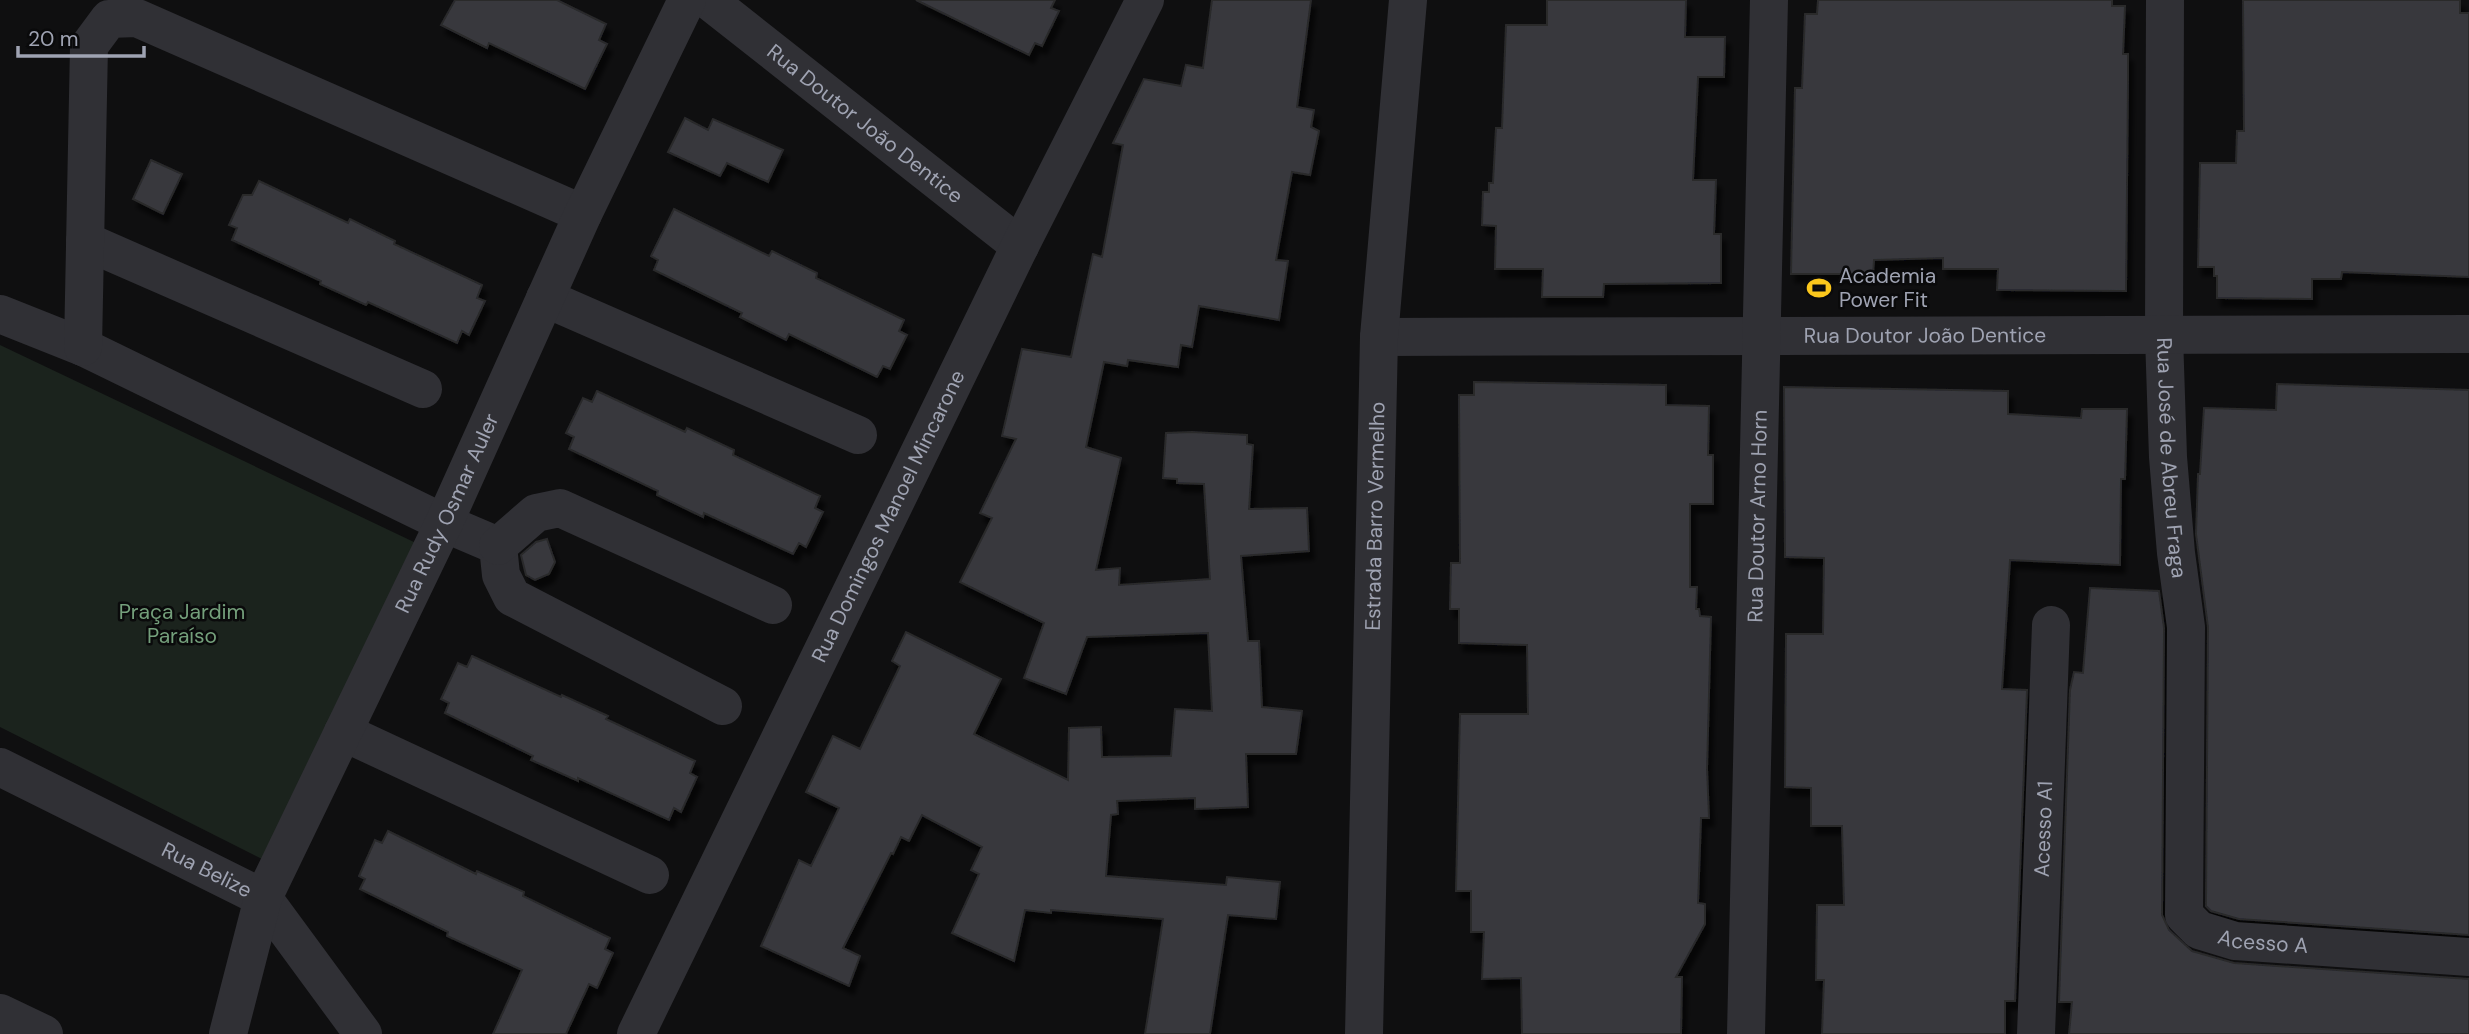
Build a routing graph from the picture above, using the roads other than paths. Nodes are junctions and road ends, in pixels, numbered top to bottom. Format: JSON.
{"nodes":[{"id":1,"x":687,"y":0,"type":"edge"},
{"id":2,"x":708,"y":0,"type":"edge"},
{"id":3,"x":1145,"y":0,"type":"edge"},
{"id":4,"x":1408,"y":0,"type":"edge"},
{"id":5,"x":1769,"y":0,"type":"edge"},
{"id":6,"x":2165,"y":0,"type":"edge"},
{"id":7,"x":583,"y":214,"type":"junction"},
{"id":8,"x":85,"y":241,"type":"junction"},
{"id":9,"x":1020,"y":246,"type":"junction"},
{"id":10,"x":545,"y":298,"type":"junction"},
{"id":11,"x":0,"y":314,"type":"edge"},
{"id":12,"x":2469,"y":334,"type":"edge"},
{"id":13,"x":1760,"y":335,"type":"junction"},
{"id":14,"x":1379,"y":337,"type":"junction"},
{"id":15,"x":2164,"y":337,"type":"junction"},
{"id":16,"x":83,"y":347,"type":"junction"},
{"id":17,"x":423,"y":389,"type":"dead end"},
{"id":18,"x":858,"y":435,"type":"dead end"},
{"id":19,"x":444,"y":523,"type":"junction"},
{"id":20,"x":498,"y":546,"type":"junction"},
{"id":21,"x":773,"y":605,"type":"dead end"},
{"id":22,"x":2051,"y":625,"type":"dead end"},
{"id":23,"x":723,"y":706,"type":"dead end"},
{"id":24,"x":343,"y":732,"type":"junction"},
{"id":25,"x":0,"y":767,"type":"edge"},
{"id":26,"x":650,"y":875,"type":"dead end"},
{"id":27,"x":262,"y":898,"type":"junction"},
{"id":28,"x":2184,"y":915,"type":"joint"},
{"id":29,"x":2469,"y":957,"type":"edge"},
{"id":30,"x":0,"y":1013,"type":"edge"},
{"id":31,"x":44,"y":1034,"type":"edge"},
{"id":32,"x":228,"y":1034,"type":"edge"},
{"id":33,"x":363,"y":1034,"type":"edge"},
{"id":34,"x":636,"y":1034,"type":"edge"},
{"id":35,"x":1364,"y":1034,"type":"edge"},
{"id":36,"x":1746,"y":1034,"type":"edge"},
{"id":37,"x":2036,"y":1034,"type":"edge"}],
"edges":[{"from":1,"to":7,"type":"street","name":"Rua Rudy Osmar Auler"},
{"from":2,"to":9,"type":"street","name":"Rua Doutor João Dentice"},
{"from":3,"to":9,"type":"street","name":"Rua Domingos Manoel Mincarone"},
{"from":4,"to":14,"type":"street","name":"Estrada Barro Vermelho"},
{"from":5,"to":13,"type":"street","name":"Rua Doutor Arno Horn"},
{"from":6,"to":15,"type":"street","name":"Rua José de Abreu Fraga"},
{"from":7,"to":8,"type":"street"},
{"from":7,"to":10,"type":"street","name":"Rua Rudy Osmar Auler"},
{"from":8,"to":16,"type":"street"},
{"from":8,"to":17,"type":"street"},
{"from":9,"to":34,"type":"street","name":"Rua Domingos Manoel Mincarone"},
{"from":10,"to":18,"type":"street"},
{"from":10,"to":19,"type":"street","name":"Rua Rudy Osmar Auler"},
{"from":11,"to":16,"type":"street"},
{"from":12,"to":15,"type":"street","name":"Rua Doutor João Dentice"},
{"from":13,"to":14,"type":"street","name":"Rua Doutor João Dentice"},
{"from":13,"to":15,"type":"street","name":"Rua Doutor João Dentice"},
{"from":13,"to":36,"type":"street","name":"Rua Doutor Arno Horn"},
{"from":14,"to":35,"type":"street","name":"Estrada Barro Vermelho"},
{"from":15,"to":28,"type":"street","name":"Rua José de Abreu Fraga"},
{"from":16,"to":19,"type":"street"},
{"from":19,"to":20,"type":"street"},
{"from":19,"to":24,"type":"street","name":"Rua Rudy Osmar Auler"},
{"from":20,"to":21,"type":"street"},
{"from":20,"to":23,"type":"street"},
{"from":22,"to":37,"type":"street","name":"Acesso A1"},
{"from":24,"to":26,"type":"street"},
{"from":24,"to":27,"type":"street","name":"Rua Rudy Osmar Auler"},
{"from":25,"to":27,"type":"street","name":"Rua Belize"},
{"from":27,"to":32,"type":"street","name":"Rua Rudy Osmar Auler"},
{"from":27,"to":33,"type":"street","name":"Rua Belize"},
{"from":28,"to":29,"type":"street","name":"Acesso A"},
{"from":30,"to":31,"type":"street"}]}
